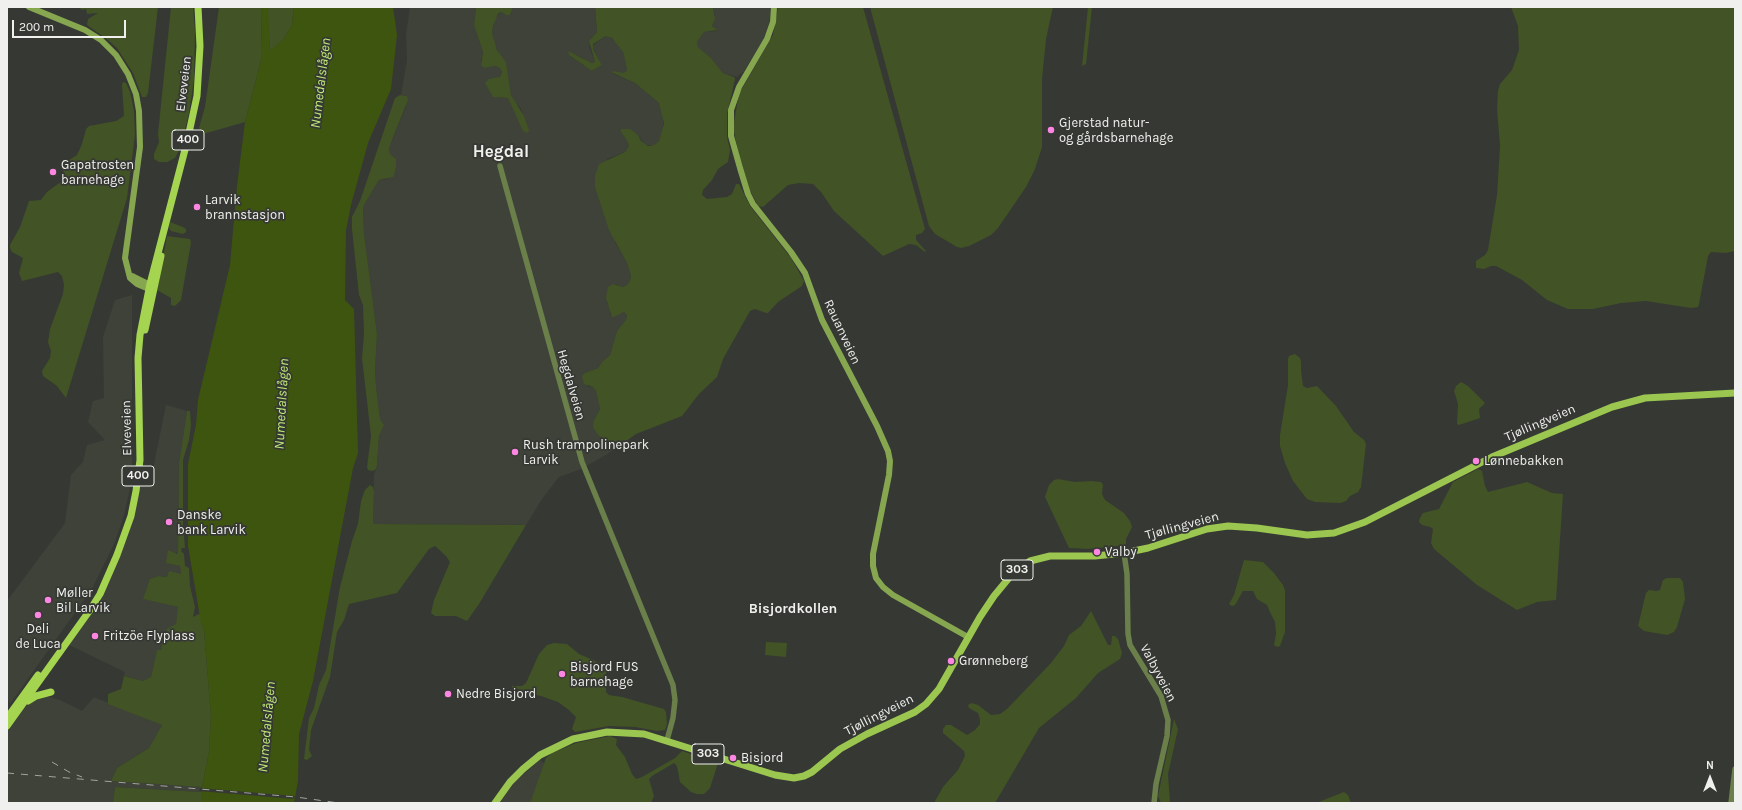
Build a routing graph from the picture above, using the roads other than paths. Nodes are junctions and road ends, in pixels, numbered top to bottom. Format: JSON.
{"nodes":[{"id":1,"x":29,"y":7,"type":"edge"},
{"id":2,"x":198,"y":7,"type":"edge"},
{"id":3,"x":774,"y":7,"type":"edge"},
{"id":4,"x":500,"y":166,"type":"dead end"},
{"id":5,"x":151,"y":287,"type":"junction"},
{"id":6,"x":1735,"y":393,"type":"edge"},
{"id":7,"x":1124,"y":553,"type":"junction"},
{"id":8,"x":108,"y":575,"type":"junction"},
{"id":9,"x":968,"y":637,"type":"junction"},
{"id":10,"x":51,"y":692,"type":"dead end"},
{"id":11,"x":24,"y":703,"type":"junction"},
{"id":12,"x":7,"y":718,"type":"edge"},
{"id":13,"x":7,"y":726,"type":"edge"},
{"id":14,"x":667,"y":740,"type":"junction"},
{"id":15,"x":1735,"y":769,"type":"edge"},
{"id":16,"x":495,"y":803,"type":"edge"},
{"id":17,"x":1154,"y":803,"type":"edge"},
{"id":18,"x":1731,"y":803,"type":"edge"}],
"edges":[{"from":1,"to":5,"type":"main road"},
{"from":2,"to":5,"type":"highway","name":"Elveveien","number":"400"},
{"from":3,"to":9,"type":"main road","name":"Rauanveien"},
{"from":4,"to":14,"type":"street","name":"Hegdalveien"},
{"from":5,"to":8,"type":"highway","name":"Elveveien","number":"400"},
{"from":6,"to":7,"type":"main road","name":"Tjøllingveien","number":"303"},
{"from":7,"to":9,"type":"main road","name":"Tjøllingveien","number":"303"},
{"from":7,"to":17,"type":"street","name":"Valbyveien"},
{"from":8,"to":11,"type":"highway","name":"Elveveien","number":"400"},
{"from":8,"to":12,"type":"highway","name":"Elveveien","number":"400"},
{"from":9,"to":14,"type":"main road","name":"Tjøllingveien","number":"303"},
{"from":10,"to":11,"type":"highway","number":"400"},
{"from":11,"to":13,"type":"highway","name":"Elveveien","number":"400"},
{"from":14,"to":16,"type":"main road","name":"Tjøllingveien","number":"303"},
{"from":15,"to":18,"type":"street"}]}
